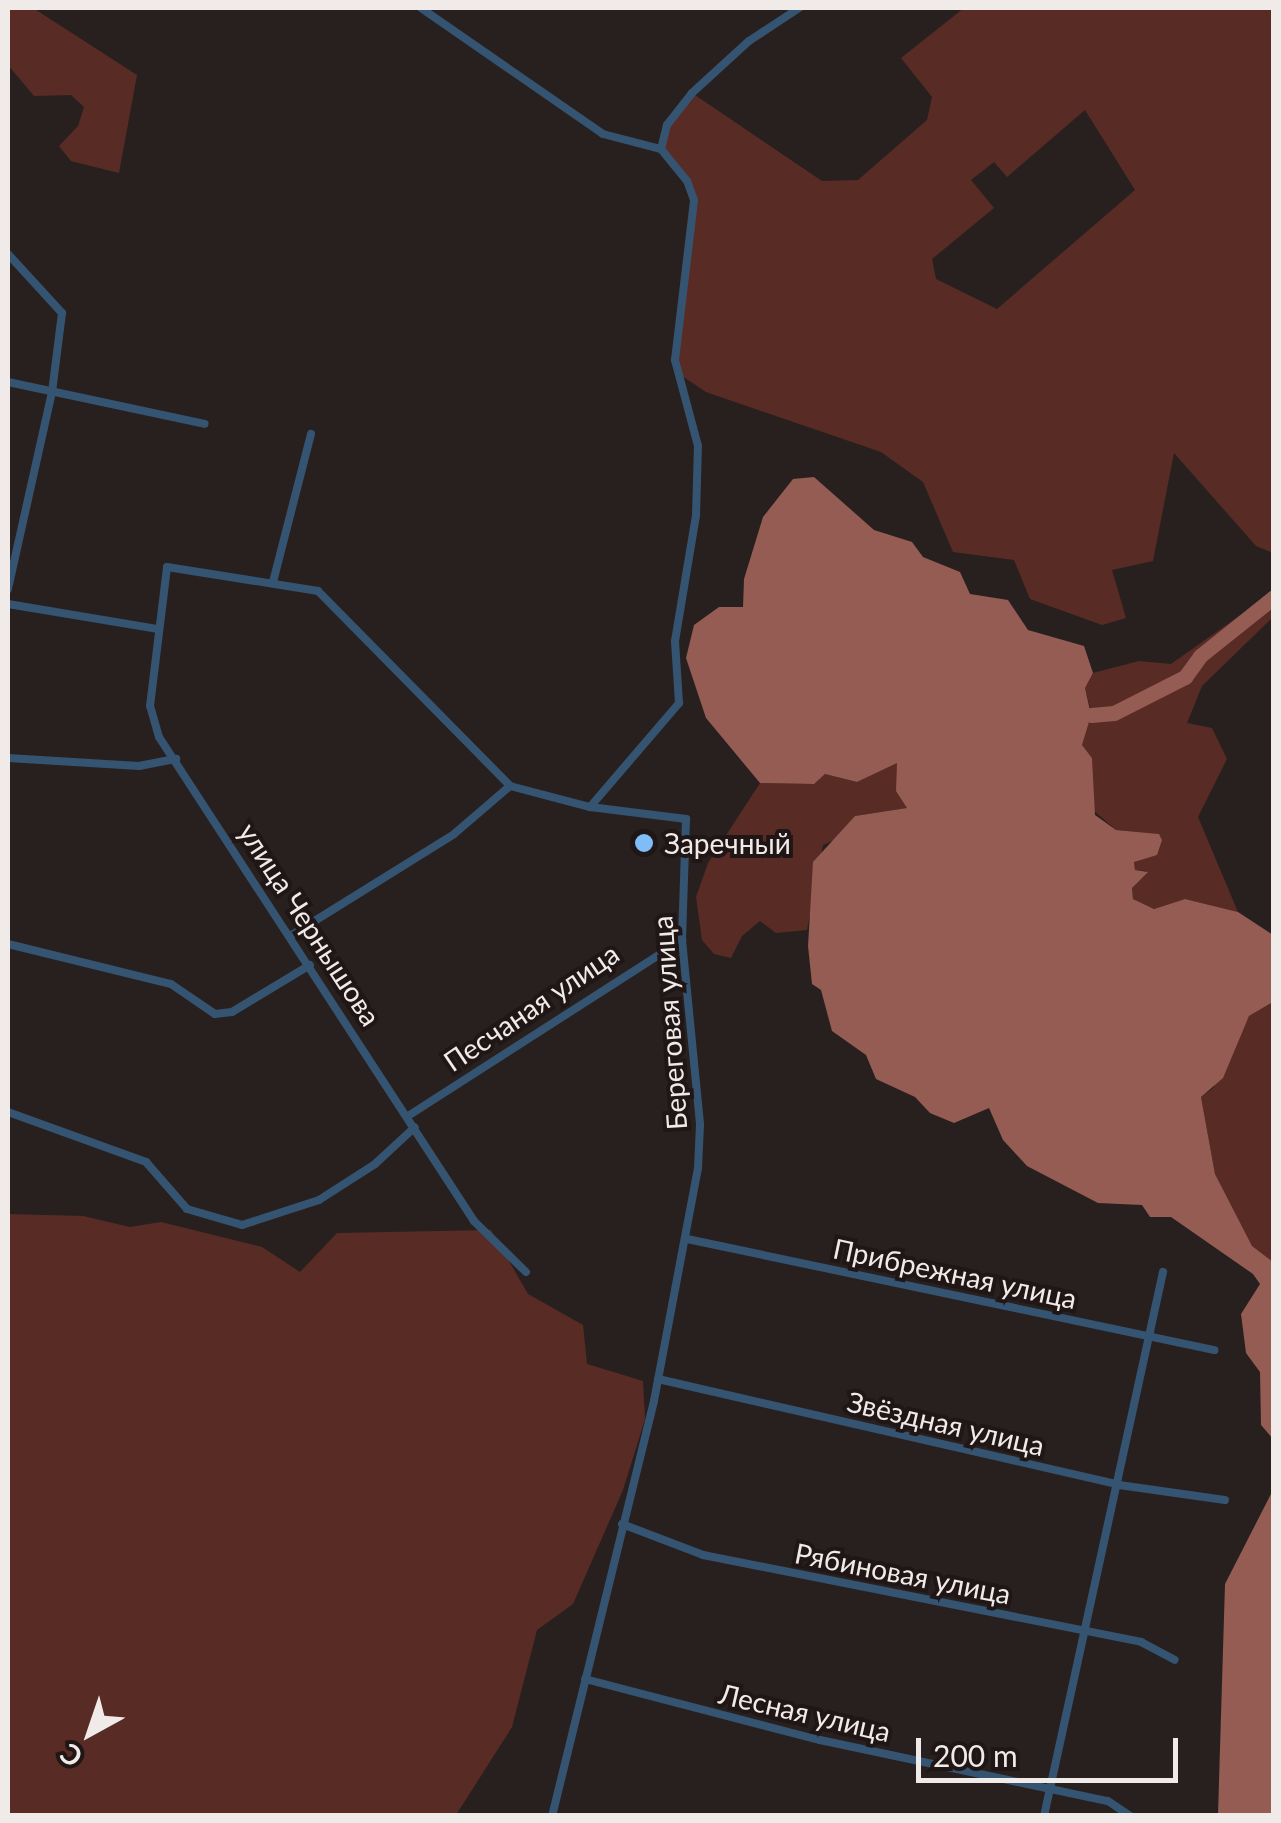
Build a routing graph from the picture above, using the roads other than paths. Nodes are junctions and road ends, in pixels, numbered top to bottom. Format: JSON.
{"nodes":[{"id":1,"x":421,"y":8,"type":"edge"},
{"id":2,"x":799,"y":8,"type":"edge"},
{"id":3,"x":660,"y":150,"type":"junction"},
{"id":4,"x":8,"y":254,"type":"edge"},
{"id":5,"x":8,"y":382,"type":"edge"},
{"id":6,"x":52,"y":392,"type":"junction"},
{"id":7,"x":205,"y":424,"type":"dead end"},
{"id":8,"x":311,"y":434,"type":"dead end"},
{"id":9,"x":273,"y":582,"type":"junction"},
{"id":10,"x":8,"y":589,"type":"edge"},
{"id":11,"x":8,"y":604,"type":"edge"},
{"id":12,"x":157,"y":628,"type":"junction"},
{"id":13,"x":8,"y":758,"type":"edge"},
{"id":14,"x":176,"y":759,"type":"junction"},
{"id":15,"x":510,"y":786,"type":"junction"},
{"id":16,"x":590,"y":807,"type":"junction"},
{"id":17,"x":292,"y":934,"type":"junction"},
{"id":18,"x":682,"y":940,"type":"junction"},
{"id":19,"x":8,"y":944,"type":"edge"},
{"id":20,"x":310,"y":965,"type":"junction"},
{"id":21,"x":8,"y":1112,"type":"edge"},
{"id":22,"x":408,"y":1116,"type":"junction"},
{"id":23,"x":415,"y":1127,"type":"junction"},
{"id":24,"x":687,"y":1239,"type":"junction"},
{"id":25,"x":526,"y":1272,"type":"dead end"},
{"id":26,"x":1164,"y":1272,"type":"dead end"},
{"id":27,"x":1147,"y":1337,"type":"junction"},
{"id":28,"x":1214,"y":1350,"type":"dead end"},
{"id":29,"x":658,"y":1379,"type":"junction"},
{"id":30,"x":1119,"y":1485,"type":"junction"},
{"id":31,"x":1225,"y":1500,"type":"dead end"},
{"id":32,"x":622,"y":1524,"type":"junction"},
{"id":33,"x":1086,"y":1634,"type":"junction"},
{"id":34,"x":1176,"y":1660,"type":"dead end"},
{"id":35,"x":585,"y":1680,"type":"junction"},
{"id":36,"x":1051,"y":1789,"type":"junction"},
{"id":37,"x":552,"y":1816,"type":"edge"},
{"id":38,"x":1044,"y":1816,"type":"edge"},
{"id":39,"x":1130,"y":1816,"type":"edge"}],
"edges":[{"from":1,"to":3,"type":"street"},
{"from":2,"to":3,"type":"street"},
{"from":3,"to":16,"type":"street"},
{"from":4,"to":6,"type":"street"},
{"from":5,"to":6,"type":"street"},
{"from":6,"to":7,"type":"street"},
{"from":6,"to":10,"type":"street"},
{"from":8,"to":9,"type":"street"},
{"from":9,"to":12,"type":"street","name":"улица Чернышова"},
{"from":9,"to":15,"type":"street"},
{"from":11,"to":12,"type":"street"},
{"from":12,"to":14,"type":"street","name":"улица Чернышова"},
{"from":13,"to":14,"type":"street"},
{"from":14,"to":17,"type":"street","name":"улица Чернышова"},
{"from":15,"to":16,"type":"street","name":"Береговая улица"},
{"from":15,"to":17,"type":"street"},
{"from":16,"to":18,"type":"street","name":"Береговая улица"},
{"from":17,"to":20,"type":"street","name":"улица Чернышова"},
{"from":18,"to":22,"type":"street","name":"Песчаная улица"},
{"from":18,"to":24,"type":"street","name":"Береговая улица"},
{"from":19,"to":20,"type":"street"},
{"from":20,"to":22,"type":"street","name":"улица Чернышова"},
{"from":21,"to":23,"type":"street"},
{"from":22,"to":23,"type":"street","name":"улица Чернышова"},
{"from":23,"to":25,"type":"street","name":"улица Чернышова"},
{"from":24,"to":27,"type":"street","name":"Прибрежная улица"},
{"from":24,"to":29,"type":"street","name":"Береговая улица"},
{"from":26,"to":27,"type":"street"},
{"from":27,"to":28,"type":"street","name":"Прибрежная улица"},
{"from":27,"to":30,"type":"street"},
{"from":29,"to":30,"type":"street","name":"Звёздная улица"},
{"from":29,"to":32,"type":"street","name":"Береговая улица"},
{"from":30,"to":31,"type":"street","name":"Звёздная улица"},
{"from":30,"to":33,"type":"street"},
{"from":32,"to":33,"type":"street","name":"Рябиновая улица"},
{"from":32,"to":35,"type":"street","name":"Береговая улица"},
{"from":33,"to":34,"type":"street","name":"Рябиновая улица"},
{"from":33,"to":36,"type":"street"},
{"from":35,"to":36,"type":"street","name":"Лесная улица"},
{"from":35,"to":37,"type":"street","name":"Береговая улица"},
{"from":36,"to":38,"type":"street"},
{"from":36,"to":39,"type":"street","name":"Лесная улица"}]}
